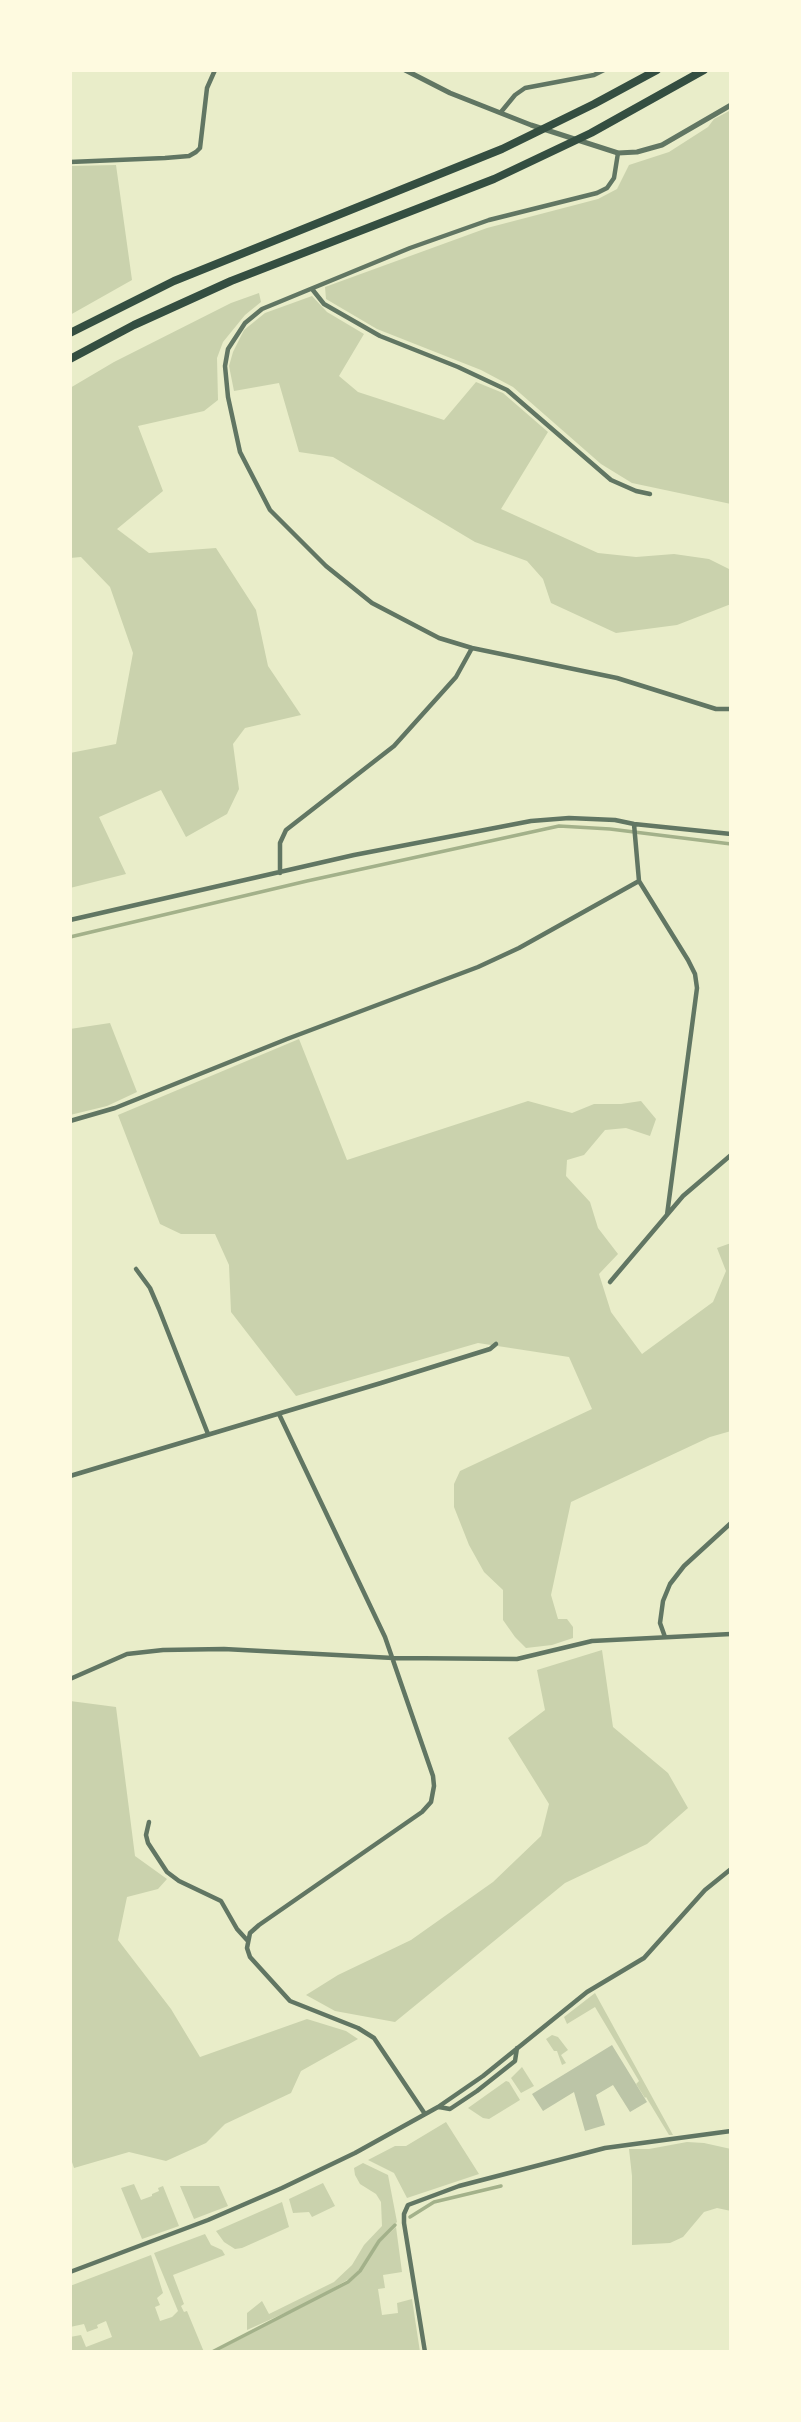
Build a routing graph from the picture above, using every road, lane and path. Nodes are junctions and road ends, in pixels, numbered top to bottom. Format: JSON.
{"nodes":[{"id":1,"x":215,"y":70,"type":"edge"},
{"id":2,"x":405,"y":70,"type":"edge"},
{"id":3,"x":604,"y":70,"type":"edge"},
{"id":4,"x":657,"y":70,"type":"edge"},
{"id":5,"x":704,"y":70,"type":"edge"},
{"id":6,"x":731,"y":105,"type":"edge"},
{"id":7,"x":501,"y":112,"type":"junction"},
{"id":8,"x":618,"y":153,"type":"junction"},
{"id":9,"x":70,"y":162,"type":"edge"},
{"id":10,"x":312,"y":289,"type":"junction"},
{"id":11,"x":70,"y":334,"type":"edge"},
{"id":12,"x":70,"y":359,"type":"edge"},
{"id":13,"x":650,"y":494,"type":"dead end"},
{"id":14,"x":472,"y":648,"type":"junction"},
{"id":15,"x":731,"y":709,"type":"edge"},
{"id":16,"x":634,"y":824,"type":"junction"},
{"id":17,"x":731,"y":834,"type":"edge"},
{"id":18,"x":280,"y":873,"type":"junction"},
{"id":19,"x":639,"y":881,"type":"junction"},
{"id":20,"x":70,"y":920,"type":"edge"},
{"id":21,"x":70,"y":1121,"type":"edge"},
{"id":22,"x":731,"y":1155,"type":"edge"},
{"id":23,"x":667,"y":1215,"type":"junction"},
{"id":24,"x":136,"y":1269,"type":"dead end"},
{"id":25,"x":610,"y":1282,"type":"dead end"},
{"id":26,"x":496,"y":1344,"type":"dead end"},
{"id":27,"x":279,"y":1414,"type":"junction"},
{"id":28,"x":208,"y":1434,"type":"junction"},
{"id":29,"x":70,"y":1476,"type":"edge"},
{"id":30,"x":731,"y":1523,"type":"edge"},
{"id":31,"x":731,"y":1634,"type":"edge"},
{"id":32,"x":665,"y":1637,"type":"junction"},
{"id":33,"x":393,"y":1658,"type":"junction"},
{"id":34,"x":70,"y":1679,"type":"edge"},
{"id":35,"x":149,"y":1822,"type":"dead end"},
{"id":36,"x":731,"y":1871,"type":"edge"},
{"id":37,"x":247,"y":1940,"type":"junction"},
{"id":38,"x":517,"y":2048,"type":"junction"},
{"id":39,"x":438,"y":2107,"type":"junction"},
{"id":40,"x":425,"y":2114,"type":"junction"},
{"id":41,"x":731,"y":2131,"type":"edge"},
{"id":42,"x":70,"y":2273,"type":"edge"},
{"id":43,"x":425,"y":2352,"type":"edge"}],
"edges":[{"from":1,"to":9,"type":"street"},
{"from":2,"to":7,"type":"street"},
{"from":3,"to":7,"type":"street"},
{"from":4,"to":11,"type":"highway"},
{"from":5,"to":12,"type":"highway"},
{"from":6,"to":8,"type":"street"},
{"from":7,"to":8,"type":"street"},
{"from":8,"to":10,"type":"street"},
{"from":10,"to":13,"type":"street"},
{"from":10,"to":14,"type":"street"},
{"from":14,"to":15,"type":"street"},
{"from":14,"to":18,"type":"street"},
{"from":16,"to":17,"type":"street"},
{"from":16,"to":18,"type":"street"},
{"from":16,"to":19,"type":"street"},
{"from":18,"to":20,"type":"street"},
{"from":19,"to":21,"type":"street"},
{"from":19,"to":23,"type":"street"},
{"from":22,"to":23,"type":"street"},
{"from":23,"to":25,"type":"street"},
{"from":24,"to":28,"type":"street"},
{"from":26,"to":27,"type":"street"},
{"from":27,"to":28,"type":"street"},
{"from":27,"to":33,"type":"street"},
{"from":28,"to":29,"type":"street"},
{"from":30,"to":32,"type":"street"},
{"from":31,"to":32,"type":"street"},
{"from":32,"to":33,"type":"street"},
{"from":33,"to":34,"type":"street"},
{"from":33,"to":37,"type":"street"},
{"from":35,"to":37,"type":"street"},
{"from":36,"to":38,"type":"street"},
{"from":37,"to":40,"type":"street"},
{"from":38,"to":39,"type":"street"},
{"from":38,"to":39,"type":"street"},
{"from":39,"to":40,"type":"street"},
{"from":40,"to":42,"type":"street"},
{"from":41,"to":43,"type":"street"}]}
